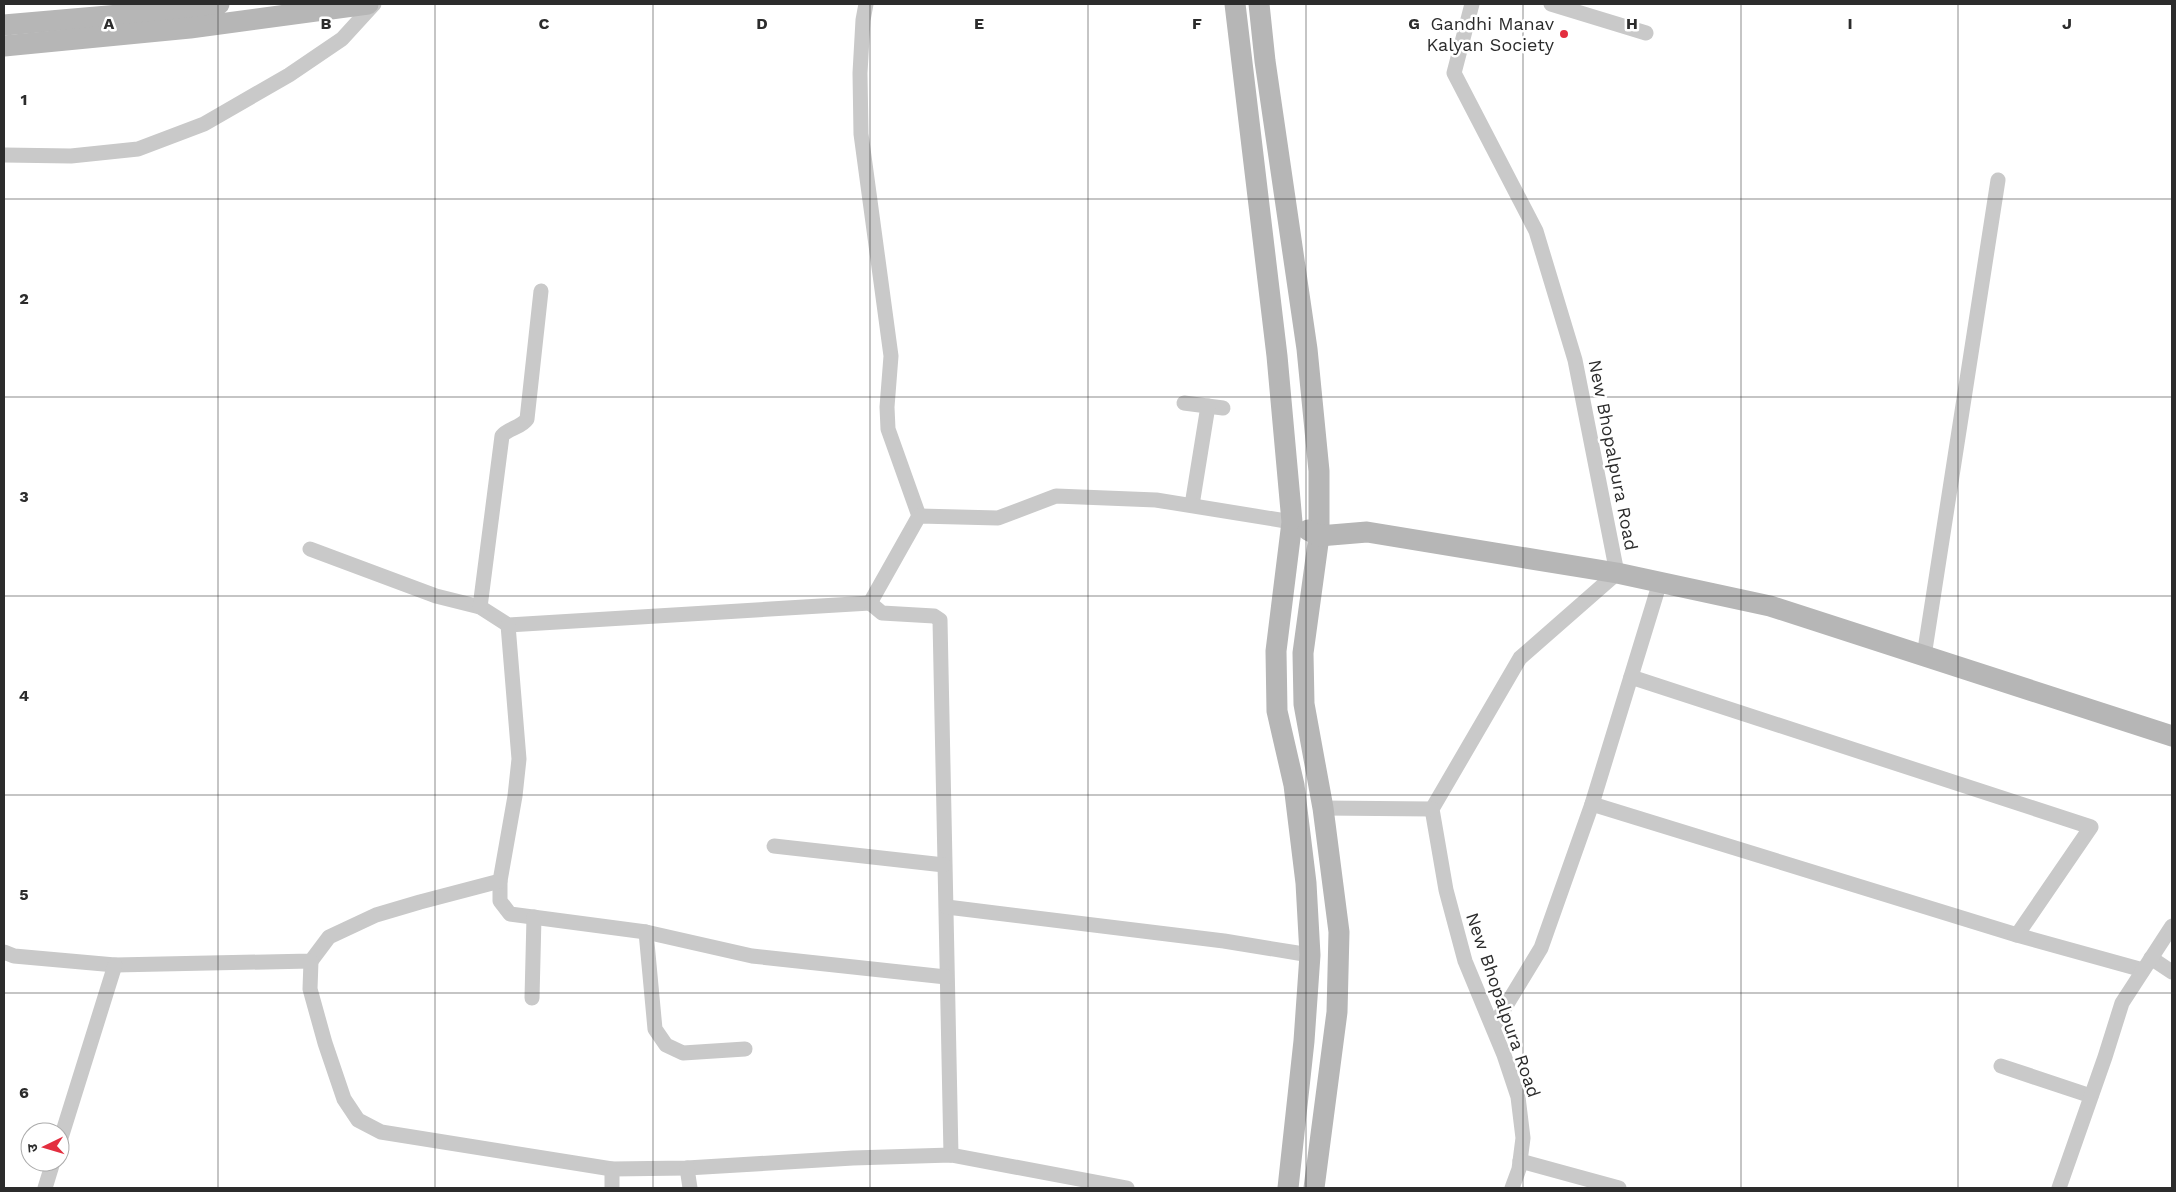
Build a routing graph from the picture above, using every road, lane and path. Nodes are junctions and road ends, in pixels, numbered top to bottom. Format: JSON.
{"nodes":[{"id":1,"x":219,"y":4,"type":"edge"},
{"id":2,"x":368,"y":4,"type":"edge"},
{"id":3,"x":374,"y":4,"type":"edge"},
{"id":4,"x":866,"y":4,"type":"edge"},
{"id":5,"x":1235,"y":4,"type":"edge"},
{"id":6,"x":1259,"y":4,"type":"edge"},
{"id":7,"x":1472,"y":4,"type":"edge"},
{"id":8,"x":1551,"y":4,"type":"edge"},
{"id":9,"x":1597,"y":10,"type":"edge"},
{"id":10,"x":4,"y":25,"type":"edge"},
{"id":11,"x":1646,"y":33,"type":"dead end"},
{"id":12,"x":4,"y":46,"type":"edge"},
{"id":13,"x":4,"y":155,"type":"edge"},
{"id":14,"x":1998,"y":180,"type":"dead end"},
{"id":15,"x":541,"y":291,"type":"dead end"},
{"id":16,"x":1184,"y":403,"type":"dead end"},
{"id":17,"x":1192,"y":505,"type":"junction"},
{"id":18,"x":919,"y":516,"type":"junction"},
{"id":19,"x":1292,"y":522,"type":"junction"},
{"id":20,"x":1319,"y":536,"type":"junction"},
{"id":21,"x":310,"y":550,"type":"dead end"},
{"id":22,"x":1617,"y":573,"type":"junction"},
{"id":23,"x":1660,"y":582,"type":"junction"},
{"id":24,"x":870,"y":603,"type":"junction"},
{"id":25,"x":480,"y":607,"type":"junction"},
{"id":26,"x":508,"y":625,"type":"junction"},
{"id":27,"x":1924,"y":656,"type":"junction"},
{"id":28,"x":1631,"y":677,"type":"junction"},
{"id":29,"x":2172,"y":736,"type":"edge"},
{"id":30,"x":1592,"y":804,"type":"junction"},
{"id":31,"x":1323,"y":808,"type":"junction"},
{"id":32,"x":1432,"y":809,"type":"junction"},
{"id":33,"x":774,"y":846,"type":"dead end"},
{"id":34,"x":944,"y":865,"type":"junction"},
{"id":35,"x":500,"y":881,"type":"junction"},
{"id":36,"x":947,"y":907,"type":"junction"},
{"id":37,"x":534,"y":917,"type":"junction"},
{"id":38,"x":2172,"y":926,"type":"edge"},
{"id":39,"x":646,"y":932,"type":"junction"},
{"id":40,"x":2017,"y":934,"type":"junction"},
{"id":41,"x":4,"y":952,"type":"edge"},
{"id":42,"x":1310,"y":955,"type":"junction"},
{"id":43,"x":311,"y":961,"type":"junction"},
{"id":44,"x":2147,"y":964,"type":"junction"},
{"id":45,"x":115,"y":965,"type":"junction"},
{"id":46,"x":2172,"y":972,"type":"edge"},
{"id":47,"x":946,"y":977,"type":"junction"},
{"id":48,"x":532,"y":998,"type":"dead end"},
{"id":49,"x":1492,"y":1027,"type":"junction"},
{"id":50,"x":745,"y":1049,"type":"dead end"},
{"id":51,"x":2001,"y":1066,"type":"dead end"},
{"id":52,"x":2091,"y":1096,"type":"junction"},
{"id":53,"x":66,"y":1122,"type":"edge"},
{"id":54,"x":950,"y":1155,"type":"junction"},
{"id":55,"x":1520,"y":1161,"type":"junction"},
{"id":56,"x":688,"y":1168,"type":"junction"},
{"id":57,"x":612,"y":1169,"type":"junction"},
{"id":58,"x":50,"y":1172,"type":"edge"},
{"id":59,"x":45,"y":1188,"type":"edge"},
{"id":60,"x":612,"y":1188,"type":"edge"},
{"id":61,"x":690,"y":1188,"type":"edge"},
{"id":62,"x":1128,"y":1188,"type":"edge"},
{"id":63,"x":1288,"y":1188,"type":"edge"},
{"id":64,"x":1314,"y":1188,"type":"edge"},
{"id":65,"x":1512,"y":1188,"type":"edge"},
{"id":66,"x":1619,"y":1188,"type":"edge"},
{"id":67,"x":2059,"y":1188,"type":"edge"}],
"edges":[{"from":1,"to":10,"type":"street"},
{"from":2,"to":12,"type":"street"},
{"from":3,"to":13,"type":"street"},
{"from":4,"to":18,"type":"street"},
{"from":5,"to":19,"type":"street"},
{"from":6,"to":20,"type":"street"},
{"from":7,"to":22,"type":"street","name":"New Bhopalpura Road"},
{"from":8,"to":9,"type":"street"},
{"from":9,"to":11,"type":"street"},
{"from":14,"to":27,"type":"street"},
{"from":15,"to":25,"type":"street"},
{"from":16,"to":17,"type":"street"},
{"from":17,"to":18,"type":"street"},
{"from":17,"to":19,"type":"street"},
{"from":18,"to":24,"type":"street"},
{"from":19,"to":20,"type":"street"},
{"from":19,"to":42,"type":"street"},
{"from":20,"to":22,"type":"street"},
{"from":20,"to":31,"type":"street"},
{"from":21,"to":25,"type":"street"},
{"from":22,"to":23,"type":"street"},
{"from":22,"to":32,"type":"street","name":"New Bhopalpura Road"},
{"from":23,"to":27,"type":"street"},
{"from":23,"to":28,"type":"street"},
{"from":24,"to":26,"type":"street"},
{"from":24,"to":34,"type":"street"},
{"from":25,"to":26,"type":"street"},
{"from":26,"to":35,"type":"street"},
{"from":27,"to":29,"type":"street"},
{"from":28,"to":30,"type":"street"},
{"from":28,"to":40,"type":"street"},
{"from":30,"to":40,"type":"street"},
{"from":30,"to":49,"type":"street"},
{"from":31,"to":32,"type":"street"},
{"from":31,"to":64,"type":"street"},
{"from":32,"to":49,"type":"street","name":"New Bhopalpura Road"},
{"from":33,"to":34,"type":"street"},
{"from":34,"to":36,"type":"street"},
{"from":35,"to":37,"type":"street"},
{"from":35,"to":43,"type":"street"},
{"from":36,"to":42,"type":"street"},
{"from":36,"to":47,"type":"street"},
{"from":37,"to":39,"type":"street"},
{"from":37,"to":48,"type":"street"},
{"from":38,"to":44,"type":"street"},
{"from":39,"to":47,"type":"street"},
{"from":39,"to":50,"type":"street"},
{"from":40,"to":44,"type":"street"},
{"from":41,"to":45,"type":"street"},
{"from":42,"to":63,"type":"street"},
{"from":43,"to":45,"type":"street"},
{"from":43,"to":57,"type":"street"},
{"from":44,"to":46,"type":"street"},
{"from":44,"to":52,"type":"street"},
{"from":45,"to":53,"type":"street"},
{"from":47,"to":54,"type":"street"},
{"from":49,"to":55,"type":"street","name":"New Bhopalpura Road"},
{"from":51,"to":52,"type":"street"},
{"from":52,"to":67,"type":"street"},
{"from":54,"to":56,"type":"street"},
{"from":54,"to":62,"type":"street"},
{"from":55,"to":65,"type":"street","name":"New Bhopalpura Road"},
{"from":55,"to":66,"type":"street"},
{"from":56,"to":57,"type":"street"},
{"from":56,"to":61,"type":"street"},
{"from":57,"to":60,"type":"street"},
{"from":58,"to":59,"type":"street"}]}
